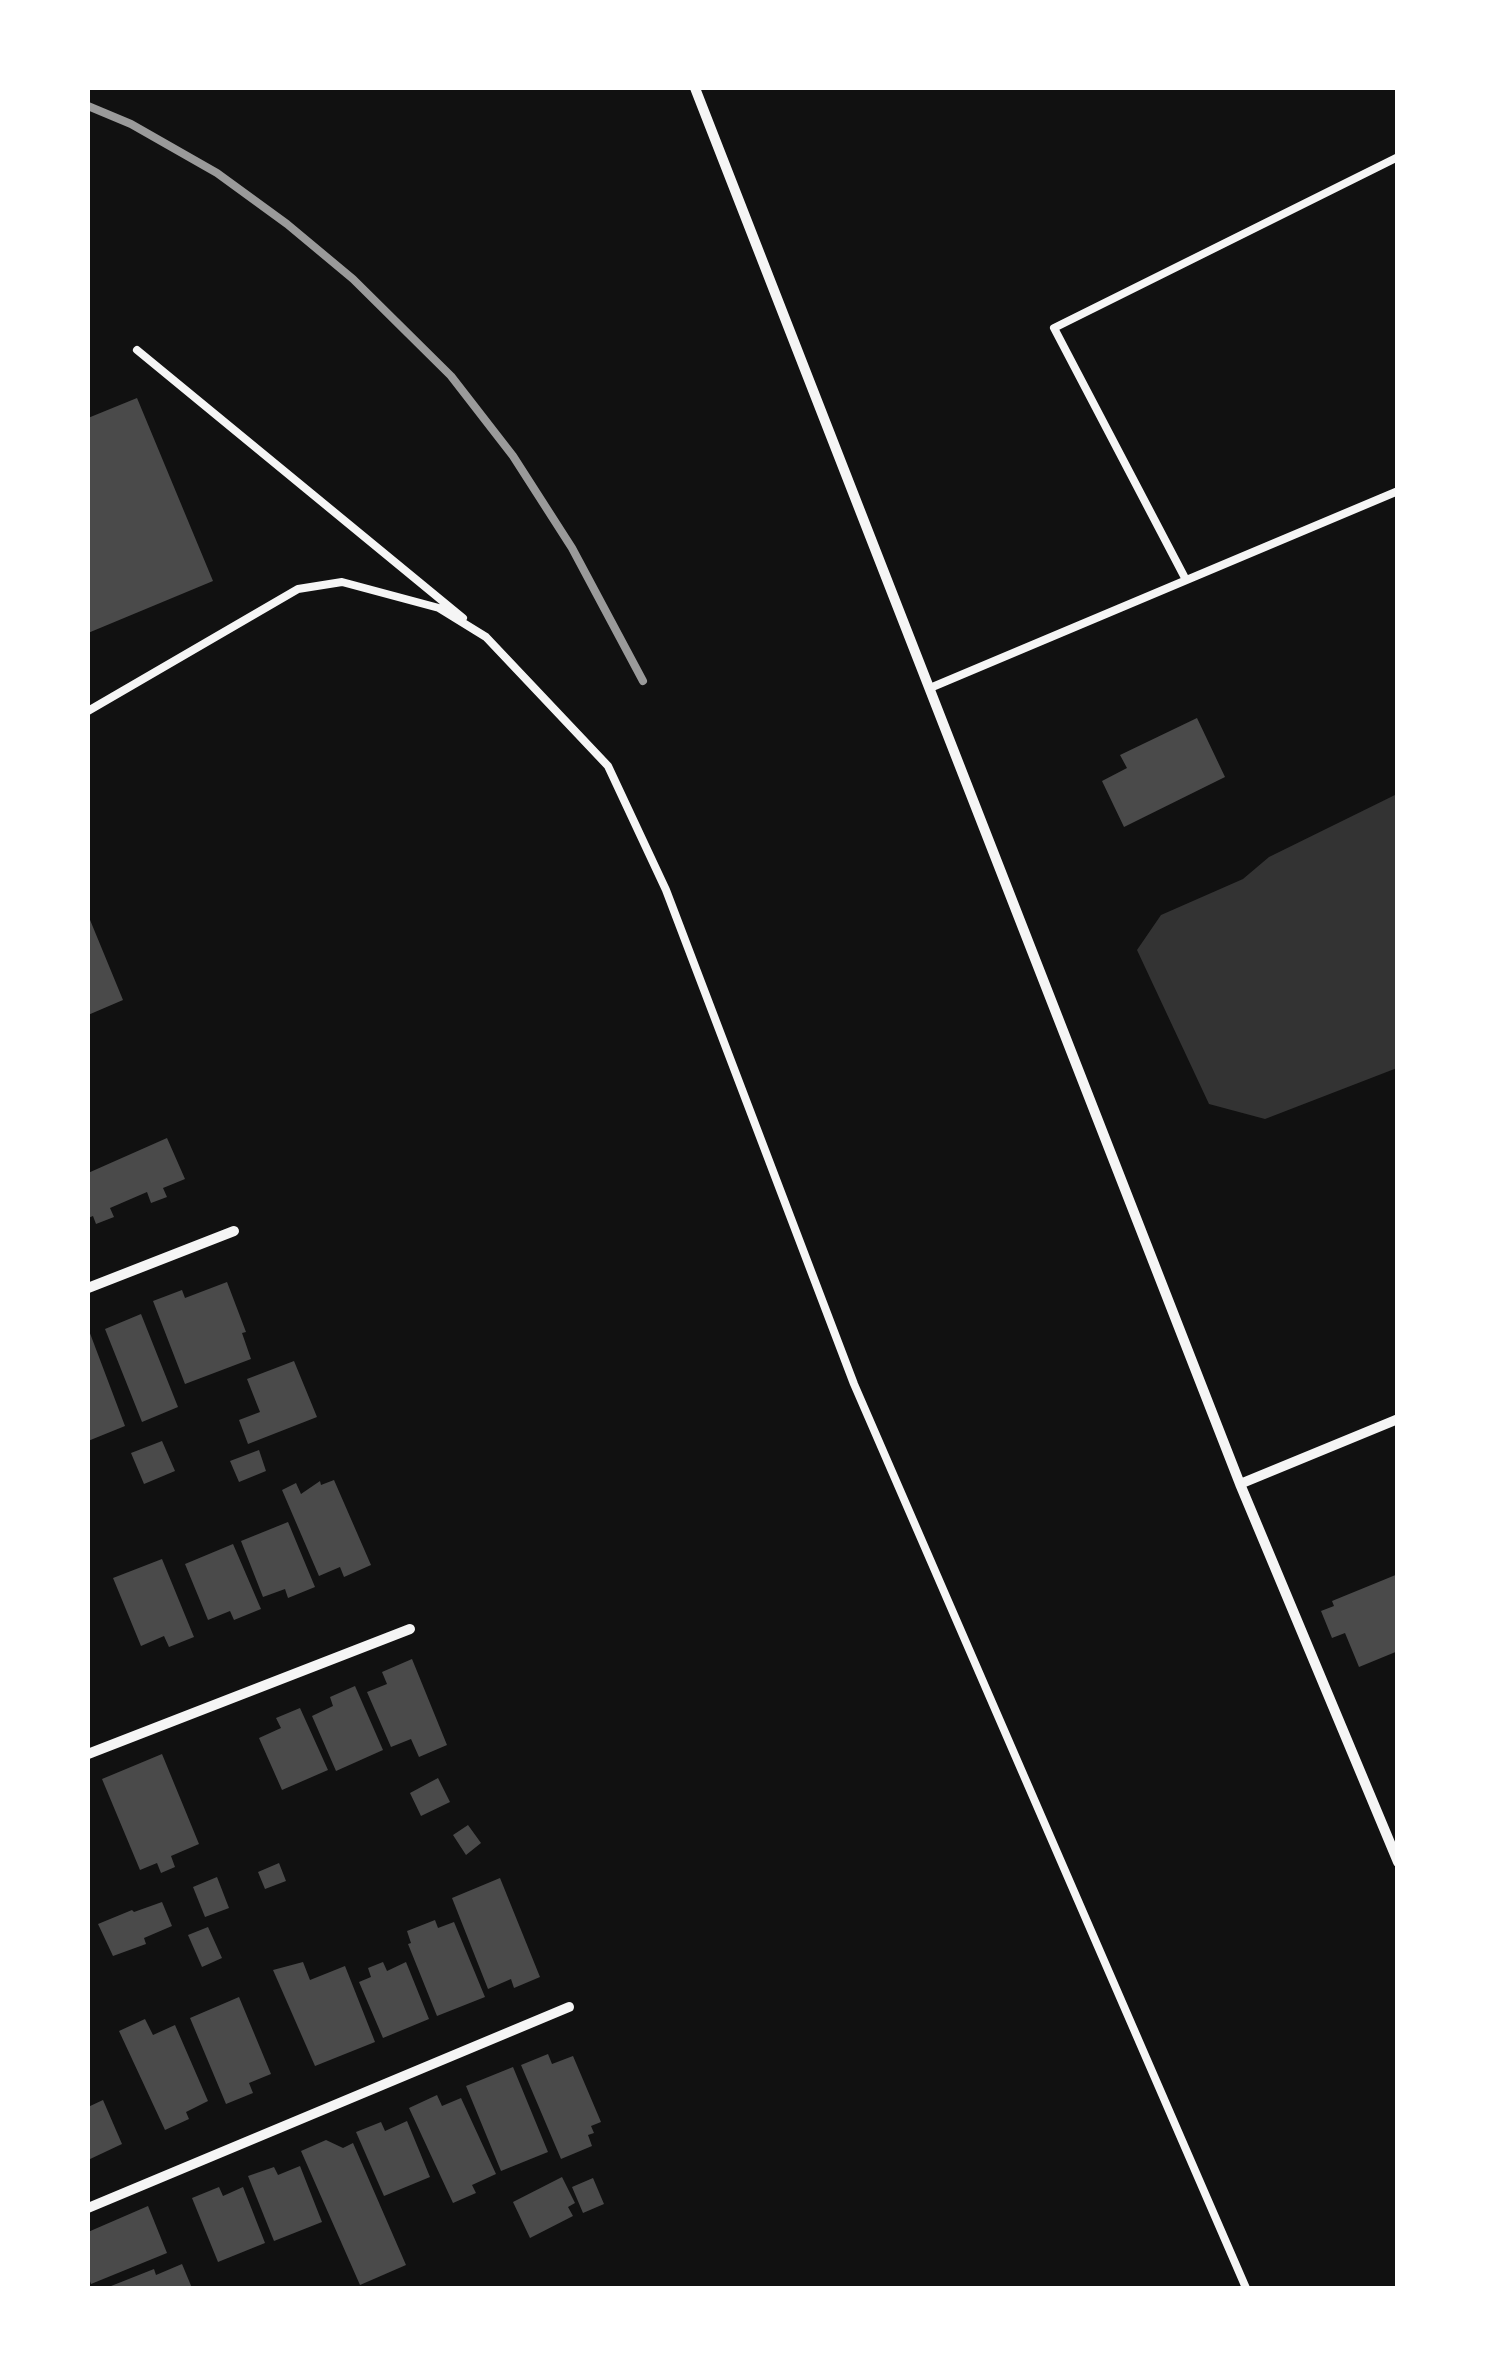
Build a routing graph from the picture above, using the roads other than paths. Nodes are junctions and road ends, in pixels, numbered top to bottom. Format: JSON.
{"nodes":[{"id":1,"x":696,"y":88,"type":"edge"},
{"id":2,"x":1398,"y":157,"type":"edge"},
{"id":3,"x":137,"y":350,"type":"dead end"},
{"id":4,"x":1398,"y":491,"type":"edge"},
{"id":5,"x":1185,"y":578,"type":"junction"},
{"id":6,"x":486,"y":637,"type":"junction"},
{"id":7,"x":930,"y":688,"type":"junction"},
{"id":8,"x":88,"y":711,"type":"edge"},
{"id":9,"x":234,"y":1231,"type":"dead end"},
{"id":10,"x":88,"y":1288,"type":"edge"},
{"id":11,"x":1398,"y":1419,"type":"edge"},
{"id":12,"x":1240,"y":1484,"type":"junction"},
{"id":13,"x":410,"y":1629,"type":"dead end"},
{"id":14,"x":88,"y":1754,"type":"edge"},
{"id":15,"x":1398,"y":1862,"type":"edge"},
{"id":16,"x":569,"y":2007,"type":"dead end"},
{"id":17,"x":88,"y":2208,"type":"edge"},
{"id":18,"x":1246,"y":2288,"type":"edge"}],
"edges":[{"from":1,"to":7,"type":"street"},
{"from":2,"to":5,"type":"lane"},
{"from":3,"to":6,"type":"lane"},
{"from":4,"to":5,"type":"lane"},
{"from":5,"to":7,"type":"lane"},
{"from":6,"to":8,"type":"lane"},
{"from":6,"to":18,"type":"lane"},
{"from":7,"to":12,"type":"street"},
{"from":9,"to":10,"type":"street"},
{"from":11,"to":12,"type":"street"},
{"from":12,"to":15,"type":"street"},
{"from":13,"to":14,"type":"street"},
{"from":16,"to":17,"type":"street"}]}
